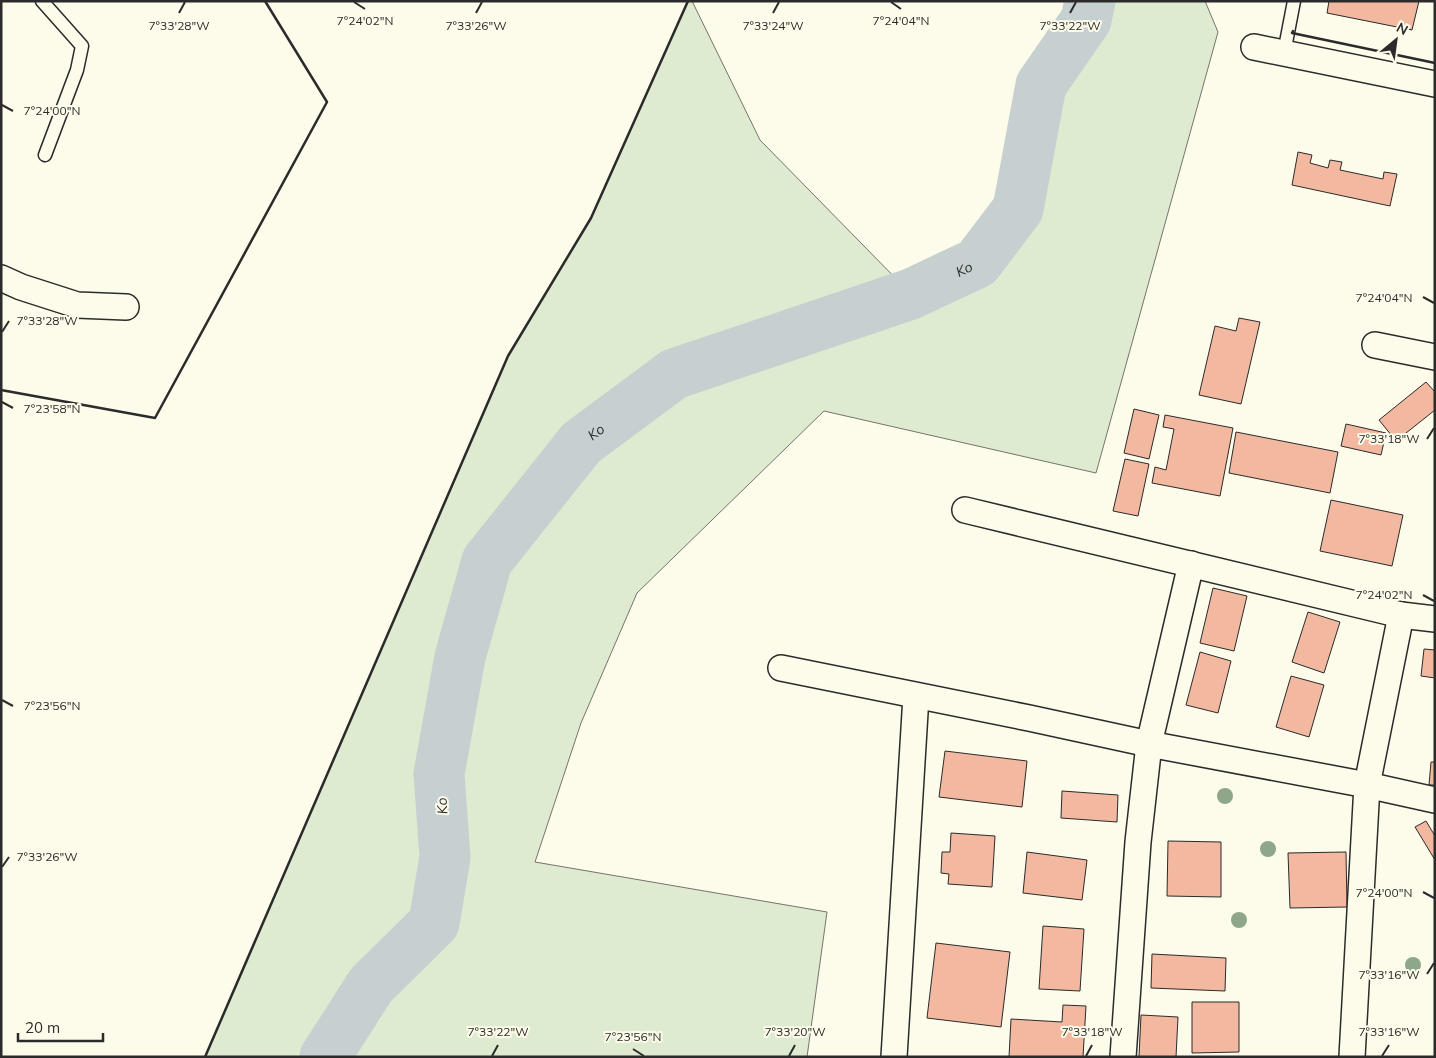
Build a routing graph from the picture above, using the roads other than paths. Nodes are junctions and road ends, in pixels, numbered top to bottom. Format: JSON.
{"nodes":[{"id":1,"x":42,"y":1,"type":"edge"},
{"id":2,"x":1294,"y":1,"type":"edge"},
{"id":3,"x":1254,"y":47,"type":"dead end"},
{"id":4,"x":1284,"y":53,"type":"junction"},
{"id":5,"x":1435,"y":84,"type":"edge"},
{"id":6,"x":45,"y":155,"type":"dead end"},
{"id":7,"x":1,"y":278,"type":"edge"},
{"id":8,"x":126,"y":307,"type":"dead end"},
{"id":9,"x":1375,"y":345,"type":"dead end"},
{"id":10,"x":1435,"y":357,"type":"edge"},
{"id":11,"x":965,"y":510,"type":"dead end"},
{"id":12,"x":1191,"y":564,"type":"junction"},
{"id":13,"x":1401,"y":615,"type":"junction"},
{"id":14,"x":1435,"y":619,"type":"edge"},
{"id":15,"x":781,"y":668,"type":"dead end"},
{"id":16,"x":916,"y":696,"type":"junction"},
{"id":17,"x":1149,"y":744,"type":"junction"},
{"id":18,"x":1367,"y":785,"type":"junction"},
{"id":19,"x":1435,"y":800,"type":"edge"},
{"id":20,"x":894,"y":1057,"type":"edge"},
{"id":21,"x":1123,"y":1057,"type":"edge"},
{"id":22,"x":1352,"y":1057,"type":"edge"}],
"edges":[{"from":1,"to":6,"type":"lane"},
{"from":2,"to":4,"type":"lane"},
{"from":3,"to":4,"type":"street"},
{"from":4,"to":5,"type":"street"},
{"from":7,"to":8,"type":"street"},
{"from":9,"to":10,"type":"street"},
{"from":11,"to":12,"type":"street"},
{"from":12,"to":13,"type":"street"},
{"from":12,"to":17,"type":"street"},
{"from":13,"to":14,"type":"street"},
{"from":13,"to":18,"type":"street"},
{"from":15,"to":16,"type":"street"},
{"from":16,"to":17,"type":"street"},
{"from":16,"to":20,"type":"street"},
{"from":17,"to":18,"type":"street"},
{"from":17,"to":21,"type":"street"},
{"from":18,"to":19,"type":"street"},
{"from":18,"to":22,"type":"street"}]}
